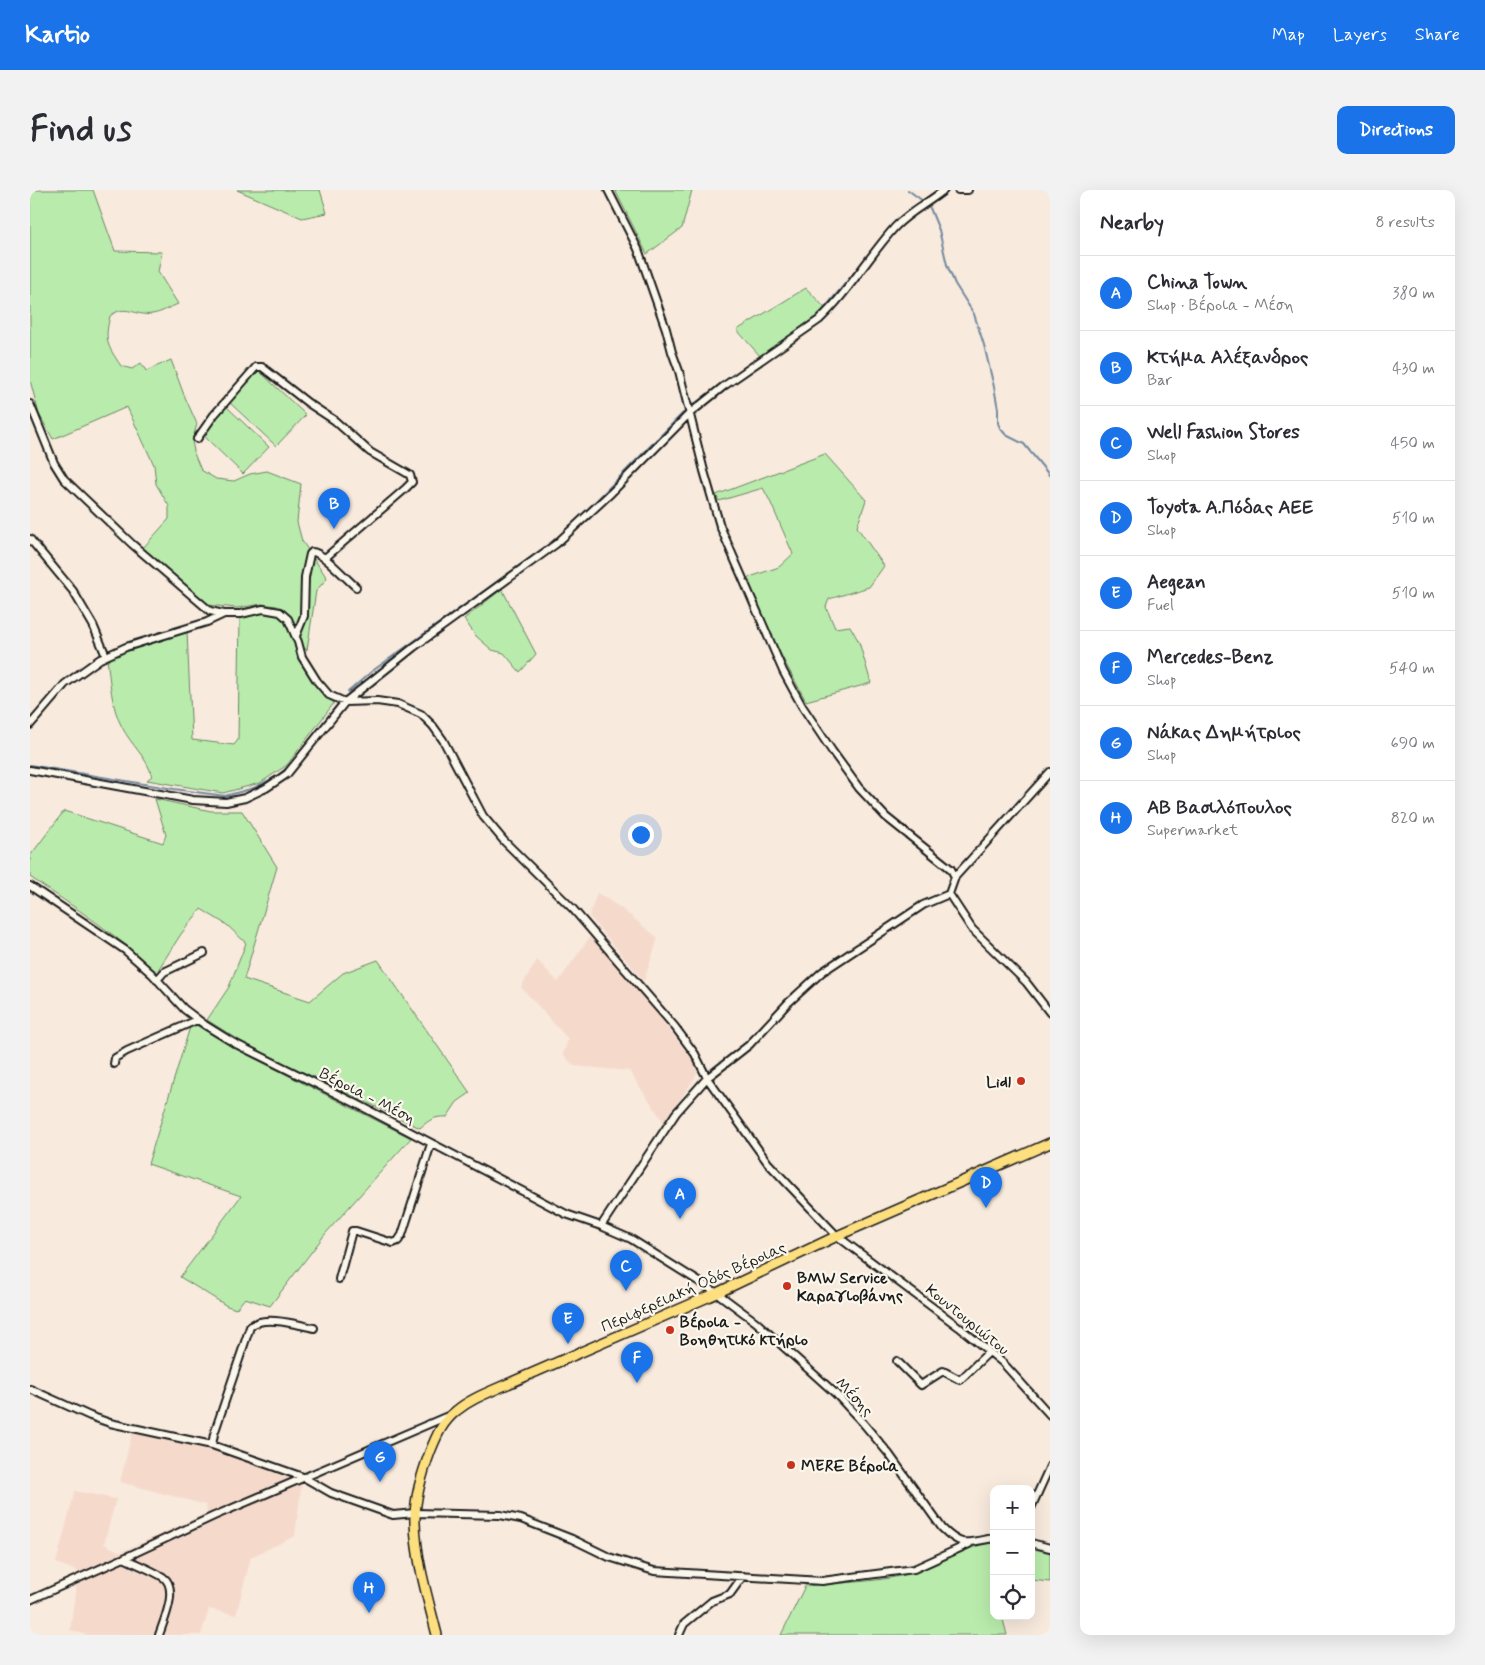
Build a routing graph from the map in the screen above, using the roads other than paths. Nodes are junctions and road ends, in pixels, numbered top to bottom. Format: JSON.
{"nodes":[{"id":1,"x":608,"y":190,"type":"edge"},
{"id":2,"x":944,"y":190,"type":"edge"},
{"id":3,"x":958,"y":190,"type":"edge"},
{"id":4,"x":968,"y":190,"type":"edge"},
{"id":5,"x":30,"y":404,"type":"edge"},
{"id":6,"x":689,"y":414,"type":"junction"},
{"id":7,"x":197,"y":439,"type":"dead end"},
{"id":8,"x":30,"y":540,"type":"edge"},
{"id":9,"x":325,"y":558,"type":"junction"},
{"id":10,"x":356,"y":587,"type":"dead end"},
{"id":11,"x":224,"y":614,"type":"junction"},
{"id":12,"x":296,"y":636,"type":"junction"},
{"id":13,"x":106,"y":656,"type":"junction"},
{"id":14,"x":345,"y":702,"type":"junction"},
{"id":15,"x":30,"y":725,"type":"edge"},
{"id":16,"x":30,"y":770,"type":"edge"},
{"id":17,"x":1050,"y":772,"type":"edge"},
{"id":18,"x":955,"y":877,"type":"junction"},
{"id":19,"x":30,"y":886,"type":"edge"},
{"id":20,"x":949,"y":894,"type":"junction"},
{"id":21,"x":204,"y":953,"type":"dead end"},
{"id":22,"x":157,"y":980,"type":"junction"},
{"id":23,"x":1050,"y":1013,"type":"edge"},
{"id":24,"x":197,"y":1020,"type":"junction"},
{"id":25,"x":114,"y":1064,"type":"dead end"},
{"id":26,"x":707,"y":1078,"type":"junction"},
{"id":27,"x":1050,"y":1143,"type":"edge"},
{"id":28,"x":431,"y":1144,"type":"junction"},
{"id":29,"x":601,"y":1226,"type":"junction"},
{"id":30,"x":837,"y":1236,"type":"junction"},
{"id":31,"x":339,"y":1279,"type":"dead end"},
{"id":32,"x":717,"y":1293,"type":"junction"},
{"id":33,"x":314,"y":1328,"type":"dead end"},
{"id":34,"x":989,"y":1352,"type":"junction"},
{"id":35,"x":897,"y":1361,"type":"dead end"},
{"id":36,"x":30,"y":1389,"type":"edge"},
{"id":37,"x":451,"y":1415,"type":"junction"},
{"id":38,"x":1050,"y":1415,"type":"edge"},
{"id":39,"x":212,"y":1445,"type":"junction"},
{"id":40,"x":1050,"y":1466,"type":"edge"},
{"id":41,"x":303,"y":1477,"type":"junction"},
{"id":42,"x":1035,"y":1499,"type":"edge"},
{"id":43,"x":415,"y":1513,"type":"junction"},
{"id":44,"x":990,"y":1539,"type":"edge"},
{"id":45,"x":969,"y":1544,"type":"junction"},
{"id":46,"x":1035,"y":1544,"type":"edge"},
{"id":47,"x":1050,"y":1548,"type":"edge"},
{"id":48,"x":124,"y":1558,"type":"junction"},
{"id":49,"x":743,"y":1576,"type":"junction"},
{"id":50,"x":30,"y":1600,"type":"edge"},
{"id":51,"x":159,"y":1635,"type":"edge"},
{"id":52,"x":437,"y":1635,"type":"edge"},
{"id":53,"x":679,"y":1635,"type":"edge"}],
"edges":[{"from":1,"to":6,"type":"street"},
{"from":2,"to":6,"type":"street"},
{"from":3,"to":4,"type":"street"},
{"from":5,"to":11,"type":"street"},
{"from":6,"to":14,"type":"street"},
{"from":6,"to":18,"type":"street"},
{"from":7,"to":9,"type":"street"},
{"from":8,"to":13,"type":"street"},
{"from":9,"to":10,"type":"street"},
{"from":9,"to":12,"type":"street"},
{"from":11,"to":12,"type":"street"},
{"from":11,"to":13,"type":"street"},
{"from":12,"to":14,"type":"street"},
{"from":13,"to":15,"type":"street"},
{"from":14,"to":16,"type":"street"},
{"from":14,"to":26,"type":"street","name":"Κουντουριώτου"},
{"from":17,"to":18,"type":"street"},
{"from":18,"to":20,"type":"street"},
{"from":19,"to":22,"type":"street","name":"Βέροια - Μέση"},
{"from":20,"to":23,"type":"street"},
{"from":20,"to":26,"type":"street"},
{"from":21,"to":22,"type":"street"},
{"from":22,"to":24,"type":"street","name":"Βέροια - Μέση"},
{"from":24,"to":25,"type":"street"},
{"from":24,"to":28,"type":"street","name":"Βέροια - Μέση"},
{"from":26,"to":29,"type":"street"},
{"from":26,"to":30,"type":"street","name":"Κουντουριώτου"},
{"from":27,"to":30,"type":"main road","name":"Περιφερειακή Οδός Βέροιας"},
{"from":28,"to":29,"type":"street","name":"Βέροια - Μέση"},
{"from":28,"to":31,"type":"street"},
{"from":29,"to":32,"type":"street","name":"Βέροια - Μέση"},
{"from":30,"to":32,"type":"main road","name":"Περιφερειακή Οδός Βέροιας"},
{"from":30,"to":34,"type":"street","name":"Κουντουριώτου"},
{"from":32,"to":37,"type":"main road","name":"Περιφερειακή Οδός Βέροιας"},
{"from":32,"to":45,"type":"street","name":"Μέσης"},
{"from":33,"to":39,"type":"street"},
{"from":34,"to":35,"type":"street"},
{"from":34,"to":38,"type":"street","name":"Κουντουριώτου"},
{"from":36,"to":39,"type":"street"},
{"from":37,"to":41,"type":"street"},
{"from":37,"to":43,"type":"main road","name":"Περιφερειακή Οδός Βέροιας"},
{"from":39,"to":41,"type":"street"},
{"from":40,"to":42,"type":"street"},
{"from":41,"to":43,"type":"street"},
{"from":41,"to":48,"type":"street"},
{"from":43,"to":49,"type":"street"},
{"from":43,"to":52,"type":"main road","name":"Περιφερειακή Οδός Βέροιας"},
{"from":44,"to":45,"type":"street"},
{"from":45,"to":49,"type":"street"},
{"from":46,"to":47,"type":"street"},
{"from":48,"to":50,"type":"street"},
{"from":48,"to":51,"type":"street"},
{"from":49,"to":53,"type":"street"}]}
